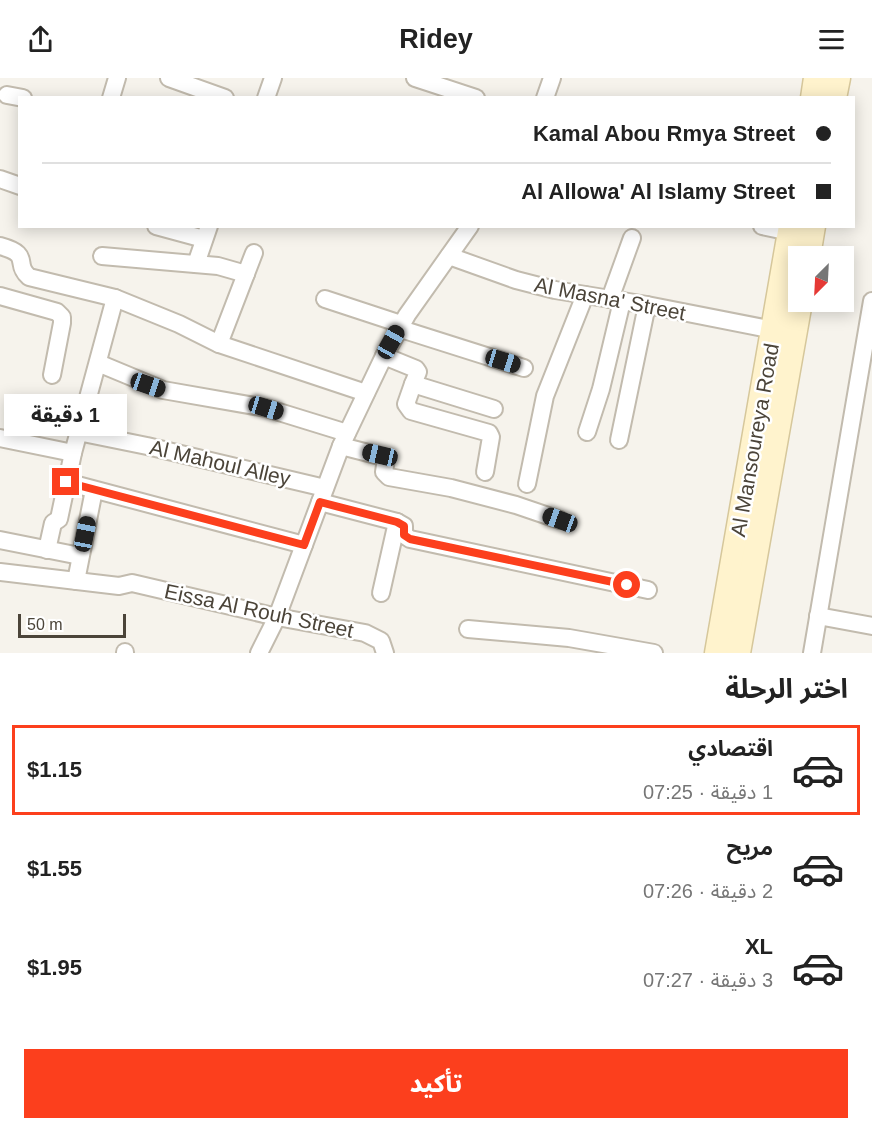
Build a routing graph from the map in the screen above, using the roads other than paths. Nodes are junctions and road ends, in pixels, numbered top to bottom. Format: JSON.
{"nodes":[{"id":1,"x":117,"y":78,"type":"edge"},
{"id":2,"x":169,"y":78,"type":"edge"},
{"id":3,"x":273,"y":78,"type":"edge"},
{"id":4,"x":415,"y":78,"type":"edge"},
{"id":5,"x":552,"y":78,"type":"edge"},
{"id":6,"x":816,"y":78,"type":"edge"},
{"id":7,"x":838,"y":78,"type":"edge"},
{"id":8,"x":112,"y":96,"type":"edge"},
{"id":9,"x":219,"y":96,"type":"edge"},
{"id":10,"x":267,"y":96,"type":"edge"},
{"id":11,"x":470,"y":96,"type":"edge"},
{"id":12,"x":546,"y":96,"type":"edge"},
{"id":13,"x":813,"y":96,"type":"edge"},
{"id":14,"x":834,"y":96,"type":"edge"},
{"id":15,"x":0,"y":179,"type":"edge"},
{"id":16,"x":18,"y":185,"type":"edge"},
{"id":17,"x":170,"y":228,"type":"edge"},
{"id":18,"x":469,"y":228,"type":"edge"},
{"id":19,"x":798,"y":228,"type":"edge"},
{"id":20,"x":206,"y":233,"type":"edge"},
{"id":21,"x":632,"y":238,"type":"dead end"},
{"id":22,"x":0,"y":246,"type":"edge"},
{"id":23,"x":804,"y":246,"type":"edge"},
{"id":24,"x":254,"y":253,"type":"dead end"},
{"id":25,"x":102,"y":256,"type":"dead end"},
{"id":26,"x":449,"y":256,"type":"junction"},
{"id":27,"x":196,"y":264,"type":"junction"},
{"id":28,"x":246,"y":274,"type":"junction"},
{"id":29,"x":585,"y":295,"type":"junction"},
{"id":30,"x":0,"y":296,"type":"edge"},
{"id":31,"x":115,"y":298,"type":"junction"},
{"id":32,"x":325,"y":299,"type":"dead end"},
{"id":33,"x":616,"y":300,"type":"junction"},
{"id":34,"x":872,"y":301,"type":"edge"},
{"id":35,"x":647,"y":305,"type":"junction"},
{"id":36,"x":798,"y":312,"type":"edge"},
{"id":37,"x":871,"y":318,"type":"edge"},
{"id":38,"x":400,"y":326,"type":"junction"},
{"id":39,"x":774,"y":330,"type":"junction"},
{"id":40,"x":219,"y":344,"type":"junction"},
{"id":41,"x":384,"y":356,"type":"junction"},
{"id":42,"x":98,"y":363,"type":"junction"},
{"id":43,"x":524,"y":368,"type":"dead end"},
{"id":44,"x":52,"y":375,"type":"dead end"},
{"id":45,"x":413,"y":384,"type":"junction"},
{"id":46,"x":366,"y":393,"type":"junction"},
{"id":47,"x":494,"y":408,"type":"dead end"},
{"id":48,"x":78,"y":432,"type":"junction"},
{"id":49,"x":587,"y":432,"type":"dead end"},
{"id":50,"x":0,"y":438,"type":"edge"},
{"id":51,"x":344,"y":439,"type":"junction"},
{"id":52,"x":619,"y":440,"type":"dead end"},
{"id":53,"x":73,"y":453,"type":"junction"},
{"id":54,"x":485,"y":472,"type":"dead end"},
{"id":55,"x":66,"y":482,"type":"junction"},
{"id":56,"x":527,"y":484,"type":"dead end"},
{"id":57,"x":94,"y":490,"type":"junction"},
{"id":58,"x":323,"y":495,"type":"junction"},
{"id":59,"x":752,"y":516,"type":"junction"},
{"id":60,"x":560,"y":520,"type":"dead end"},
{"id":61,"x":397,"y":522,"type":"junction"},
{"id":62,"x":0,"y":540,"type":"edge"},
{"id":63,"x":304,"y":545,"type":"junction"},
{"id":64,"x":47,"y":550,"type":"junction"},
{"id":65,"x":80,"y":556,"type":"junction"},
{"id":66,"x":0,"y":572,"type":"edge"},
{"id":67,"x":76,"y":580,"type":"junction"},
{"id":68,"x":648,"y":590,"type":"dead end"},
{"id":69,"x":381,"y":593,"type":"dead end"},
{"id":70,"x":277,"y":616,"type":"junction"},
{"id":71,"x":818,"y":616,"type":"junction"},
{"id":72,"x":872,"y":626,"type":"edge"},
{"id":73,"x":468,"y":629,"type":"dead end"},
{"id":74,"x":384,"y":649,"type":"edge"},
{"id":75,"x":259,"y":653,"type":"edge"},
{"id":76,"x":654,"y":653,"type":"edge"},
{"id":77,"x":717,"y":653,"type":"edge"},
{"id":78,"x":738,"y":653,"type":"edge"},
{"id":79,"x":812,"y":653,"type":"edge"}],
"edges":[{"from":1,"to":8,"type":"street"},
{"from":2,"to":9,"type":"street"},
{"from":3,"to":10,"type":"street"},
{"from":4,"to":11,"type":"street"},
{"from":5,"to":12,"type":"street"},
{"from":6,"to":13,"type":"main road"},
{"from":7,"to":14,"type":"main road"},
{"from":15,"to":16,"type":"street"},
{"from":17,"to":20,"type":"street"},
{"from":18,"to":26,"type":"street"},
{"from":19,"to":23,"type":"main road"},
{"from":19,"to":39,"type":"main road","name":"Al Mansoureya Road"},
{"from":20,"to":27,"type":"street"},
{"from":21,"to":33,"type":"street"},
{"from":22,"to":31,"type":"street"},
{"from":24,"to":28,"type":"street"},
{"from":25,"to":27,"type":"street"},
{"from":26,"to":29,"type":"street","name":"Al Masna' Street"},
{"from":26,"to":38,"type":"street"},
{"from":27,"to":28,"type":"street"},
{"from":28,"to":40,"type":"street"},
{"from":29,"to":33,"type":"street","name":"Al Masna' Street"},
{"from":29,"to":56,"type":"street"},
{"from":30,"to":44,"type":"street"},
{"from":31,"to":40,"type":"street"},
{"from":31,"to":42,"type":"street"},
{"from":32,"to":38,"type":"street"},
{"from":33,"to":35,"type":"street","name":"Al Masna' Street"},
{"from":33,"to":49,"type":"street"},
{"from":34,"to":37,"type":"street"},
{"from":35,"to":39,"type":"street","name":"Al Masna' Street"},
{"from":35,"to":52,"type":"street"},
{"from":36,"to":59,"type":"main road","name":"Al Mansoureya Road"},
{"from":37,"to":71,"type":"street"},
{"from":38,"to":41,"type":"street"},
{"from":38,"to":43,"type":"street"},
{"from":39,"to":59,"type":"main road","name":"Al Mansoureya Road"},
{"from":40,"to":46,"type":"street"},
{"from":41,"to":45,"type":"street"},
{"from":41,"to":46,"type":"street"},
{"from":42,"to":48,"type":"street"},
{"from":42,"to":51,"type":"street"},
{"from":45,"to":47,"type":"street"},
{"from":45,"to":54,"type":"street"},
{"from":46,"to":51,"type":"street"},
{"from":48,"to":53,"type":"street"},
{"from":48,"to":58,"type":"street","name":"Al Mahoul Alley"},
{"from":50,"to":53,"type":"street"},
{"from":51,"to":58,"type":"street"},
{"from":51,"to":60,"type":"street"},
{"from":53,"to":55,"type":"street"},
{"from":55,"to":57,"type":"street"},
{"from":55,"to":64,"type":"street"},
{"from":57,"to":63,"type":"street"},
{"from":57,"to":65,"type":"street"},
{"from":58,"to":61,"type":"street","name":"Al Mahoul Alley"},
{"from":58,"to":63,"type":"street"},
{"from":59,"to":77,"type":"main road","name":"Al Mansoureya Road"},
{"from":59,"to":78,"type":"main road","name":"Al Mansoureya Road"},
{"from":61,"to":68,"type":"street"},
{"from":61,"to":69,"type":"street"},
{"from":62,"to":64,"type":"street"},
{"from":63,"to":70,"type":"street"},
{"from":64,"to":65,"type":"street"},
{"from":65,"to":67,"type":"street"},
{"from":66,"to":67,"type":"street","name":"Eissa Al Rouh Street"},
{"from":67,"to":70,"type":"street","name":"Eissa Al Rouh Street"},
{"from":70,"to":74,"type":"street","name":"Eissa Al Rouh Street"},
{"from":70,"to":75,"type":"street"},
{"from":71,"to":72,"type":"street"},
{"from":71,"to":79,"type":"street"},
{"from":73,"to":76,"type":"street"}]}
